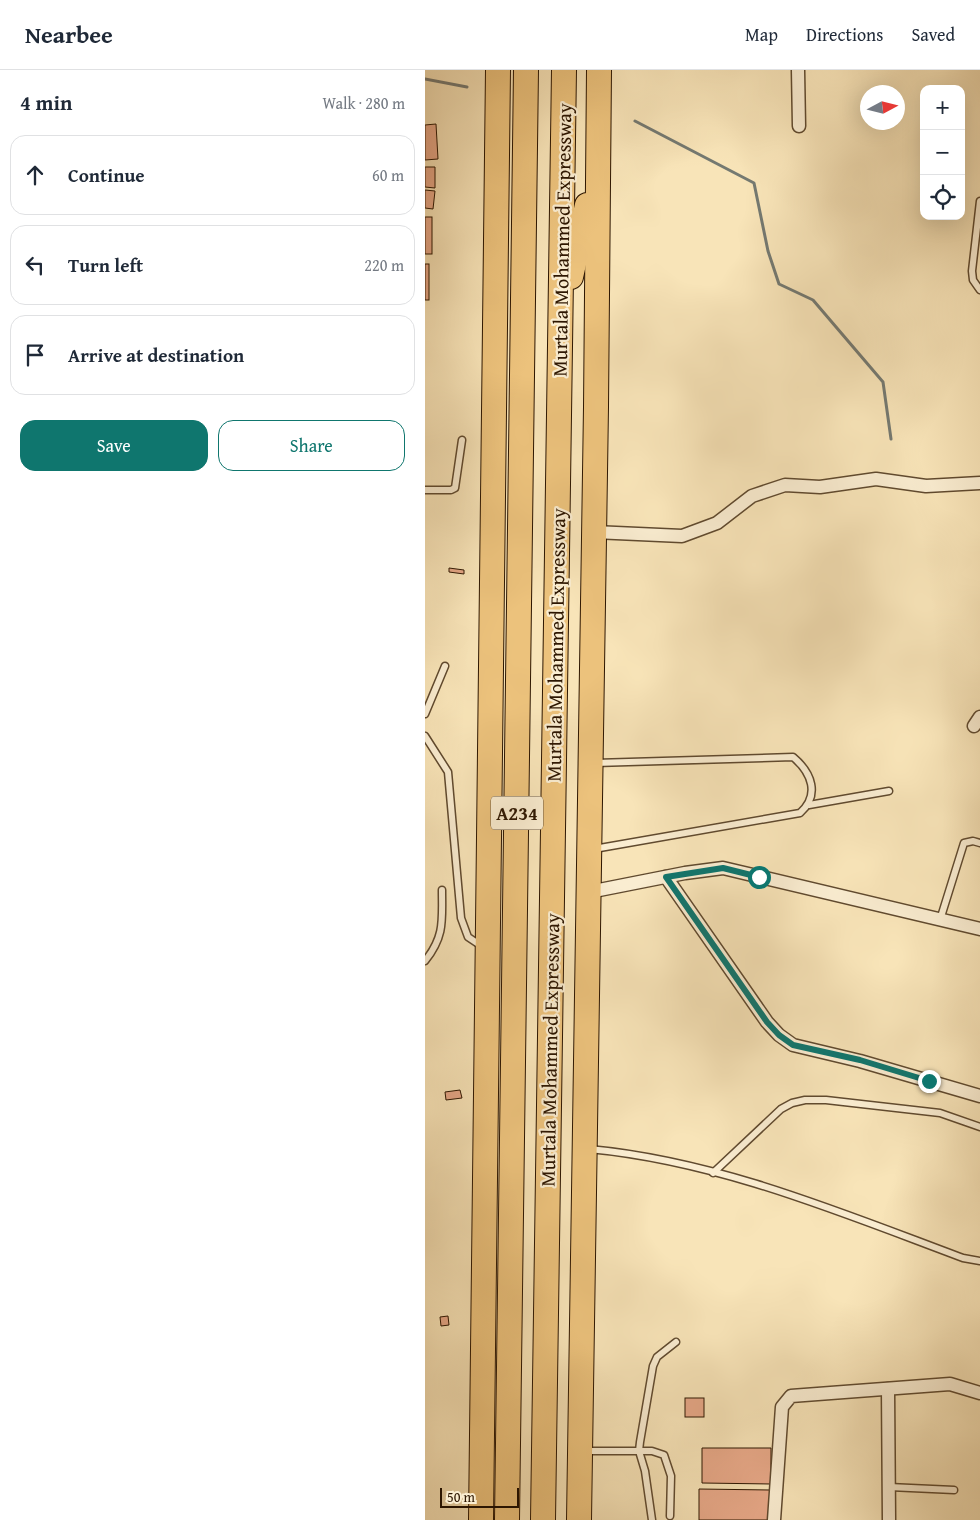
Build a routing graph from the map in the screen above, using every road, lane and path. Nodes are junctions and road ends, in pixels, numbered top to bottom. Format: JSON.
{"nodes":[{"id":1,"x":498,"y":70,"type":"edge"},
{"id":2,"x":526,"y":70,"type":"edge"},
{"id":3,"x":564,"y":70,"type":"edge"},
{"id":4,"x":599,"y":70,"type":"edge"},
{"id":5,"x":798,"y":70,"type":"edge"},
{"id":6,"x":799,"y":126,"type":"dead end"},
{"id":7,"x":498,"y":152,"type":"junction"},
{"id":8,"x":597,"y":162,"type":"junction"},
{"id":9,"x":980,"y":200,"type":"edge"},
{"id":10,"x":980,"y":290,"type":"edge"},
{"id":11,"x":561,"y":323,"type":"junction"},
{"id":12,"x":523,"y":336,"type":"junction"},
{"id":13,"x":462,"y":440,"type":"dead end"},
{"id":14,"x":980,"y":483,"type":"edge"},
{"id":15,"x":425,"y":490,"type":"edge"},
{"id":16,"x":594,"y":532,"type":"junction"},
{"id":17,"x":445,"y":666,"type":"dead end"},
{"id":18,"x":425,"y":714,"type":"edge"},
{"id":19,"x":425,"y":736,"type":"edge"},
{"id":20,"x":591,"y":763,"type":"junction"},
{"id":21,"x":889,"y":791,"type":"dead end"},
{"id":22,"x":809,"y":805,"type":"junction"},
{"id":23,"x":980,"y":843,"type":"edge"},
{"id":24,"x":589,"y":850,"type":"junction"},
{"id":25,"x":666,"y":877,"type":"junction"},
{"id":26,"x":442,"y":890,"type":"dead end"},
{"id":27,"x":589,"y":892,"type":"junction"},
{"id":28,"x":941,"y":920,"type":"junction"},
{"id":29,"x":980,"y":929,"type":"edge"},
{"id":30,"x":488,"y":951,"type":"junction"},
{"id":31,"x":425,"y":961,"type":"edge"},
{"id":32,"x":980,"y":1096,"type":"edge"},
{"id":33,"x":980,"y":1127,"type":"edge"},
{"id":34,"x":585,"y":1149,"type":"junction"},
{"id":35,"x":713,"y":1173,"type":"junction"},
{"id":36,"x":980,"y":1261,"type":"edge"},
{"id":37,"x":676,"y":1342,"type":"dead end"},
{"id":38,"x":888,"y":1389,"type":"junction"},
{"id":39,"x":980,"y":1393,"type":"edge"},
{"id":40,"x":580,"y":1451,"type":"junction"},
{"id":41,"x":639,"y":1451,"type":"junction"},
{"id":42,"x":889,"y":1487,"type":"junction"},
{"id":43,"x":954,"y":1490,"type":"dead end"},
{"id":44,"x":670,"y":1516,"type":"dead end"},
{"id":45,"x":481,"y":1520,"type":"edge"},
{"id":46,"x":507,"y":1520,"type":"edge"},
{"id":47,"x":543,"y":1520,"type":"edge"},
{"id":48,"x":579,"y":1520,"type":"edge"},
{"id":49,"x":652,"y":1520,"type":"edge"},
{"id":50,"x":774,"y":1520,"type":"edge"},
{"id":51,"x":889,"y":1520,"type":"edge"}],
"edges":[{"from":1,"to":7,"type":"highway"},
{"from":2,"to":12,"type":"highway","name":"Murtala Mohammed Expressway","number":"A234"},
{"from":3,"to":11,"type":"highway","name":"Murtala Mohammed Expressway","number":"A234"},
{"from":4,"to":8,"type":"highway","name":"Murtala Mohammed Expressway"},
{"from":5,"to":6,"type":"street"},
{"from":7,"to":12,"type":"highway"},
{"from":7,"to":30,"type":"highway"},
{"from":8,"to":11,"type":"highway"},
{"from":8,"to":16,"type":"highway","name":"Murtala Mohammed Expressway"},
{"from":9,"to":10,"type":"lane"},
{"from":11,"to":47,"type":"highway","name":"Murtala Mohammed Expressway","number":"A234"},
{"from":12,"to":46,"type":"highway","name":"Murtala Mohammed Expressway","number":"A234"},
{"from":13,"to":15,"type":"lane"},
{"from":14,"to":16,"type":"street"},
{"from":16,"to":20,"type":"highway","name":"Murtala Mohammed Expressway"},
{"from":17,"to":18,"type":"lane"},
{"from":19,"to":30,"type":"lane"},
{"from":20,"to":22,"type":"lane"},
{"from":20,"to":24,"type":"highway","name":"Murtala Mohammed Expressway"},
{"from":21,"to":22,"type":"lane"},
{"from":22,"to":24,"type":"lane"},
{"from":23,"to":28,"type":"lane"},
{"from":24,"to":27,"type":"highway","name":"Murtala Mohammed Expressway"},
{"from":25,"to":27,"type":"street"},
{"from":25,"to":28,"type":"street"},
{"from":25,"to":32,"type":"street"},
{"from":26,"to":31,"type":"lane"},
{"from":27,"to":34,"type":"highway","name":"Murtala Mohammed Expressway"},
{"from":28,"to":29,"type":"street"},
{"from":30,"to":45,"type":"highway"},
{"from":33,"to":35,"type":"lane"},
{"from":34,"to":35,"type":"lane"},
{"from":34,"to":40,"type":"highway","name":"Murtala Mohammed Expressway"},
{"from":35,"to":36,"type":"lane"},
{"from":37,"to":41,"type":"lane"},
{"from":38,"to":39,"type":"street"},
{"from":38,"to":42,"type":"street"},
{"from":38,"to":50,"type":"street"},
{"from":40,"to":41,"type":"lane"},
{"from":40,"to":48,"type":"highway","name":"Murtala Mohammed Expressway"},
{"from":41,"to":44,"type":"lane"},
{"from":41,"to":49,"type":"lane"},
{"from":42,"to":43,"type":"lane"},
{"from":42,"to":51,"type":"street"}]}
